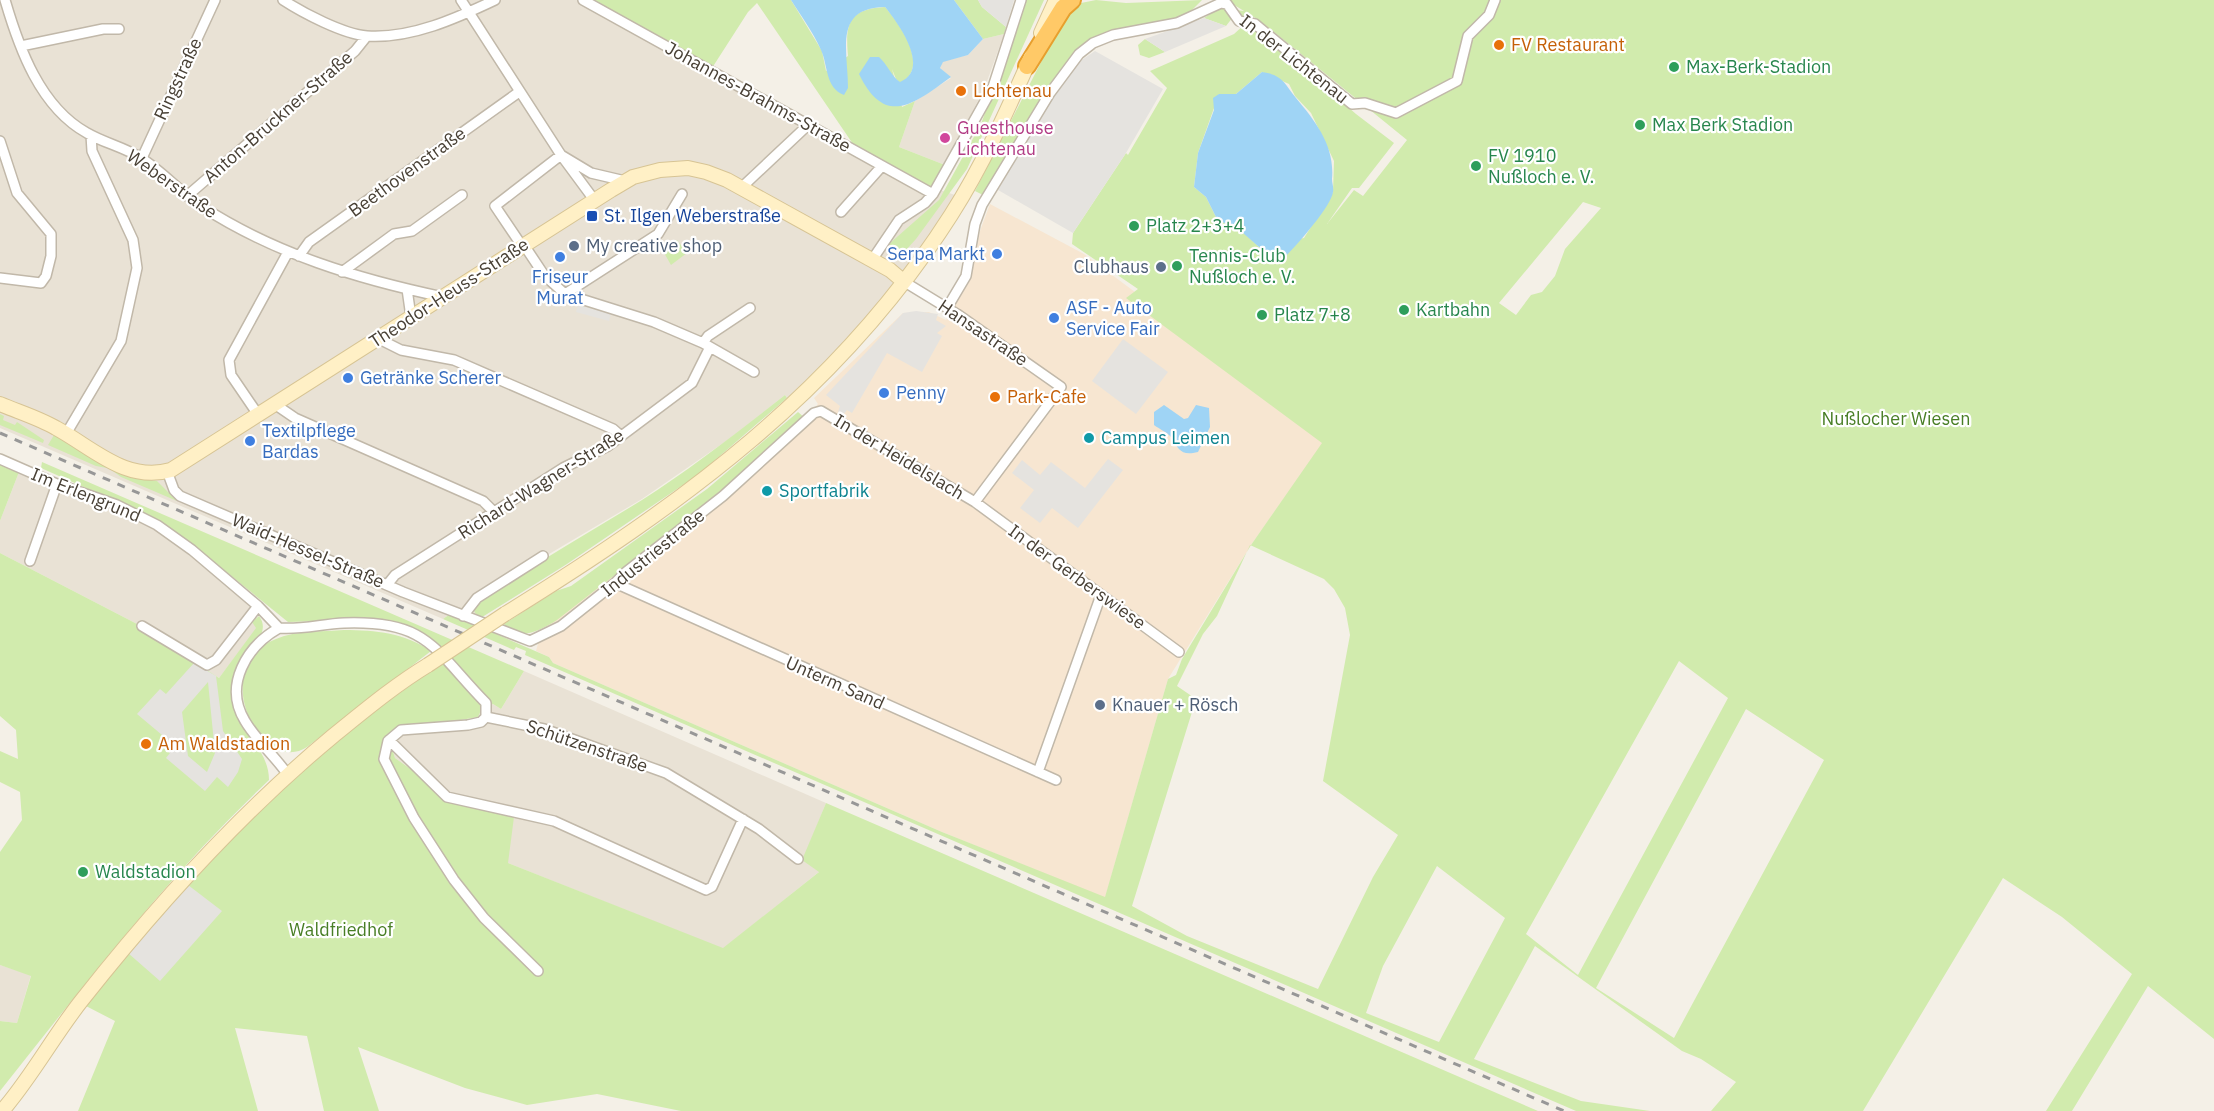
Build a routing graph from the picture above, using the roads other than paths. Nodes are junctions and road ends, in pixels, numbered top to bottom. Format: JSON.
{"nodes":[{"id":1,"x":5,"y":0,"type":"edge"},
{"id":2,"x":215,"y":0,"type":"edge"},
{"id":3,"x":283,"y":0,"type":"edge"},
{"id":4,"x":461,"y":0,"type":"edge"},
{"id":5,"x":495,"y":0,"type":"edge"},
{"id":6,"x":583,"y":0,"type":"edge"},
{"id":7,"x":1021,"y":0,"type":"edge"},
{"id":8,"x":1056,"y":0,"type":"edge"},
{"id":9,"x":1072,"y":0,"type":"edge"},
{"id":10,"x":1495,"y":0,"type":"edge"},
{"id":11,"x":468,"y":13,"type":"junction"},
{"id":12,"x":119,"y":29,"type":"dead end"},
{"id":13,"x":367,"y":36,"type":"junction"},
{"id":14,"x":21,"y":46,"type":"junction"},
{"id":15,"x":1027,"y":66,"type":"junction"},
{"id":16,"x":519,"y":92,"type":"junction"},
{"id":17,"x":808,"y":125,"type":"junction"},
{"id":18,"x":91,"y":135,"type":"junction"},
{"id":19,"x":0,"y":141,"type":"edge"},
{"id":20,"x":561,"y":155,"type":"junction"},
{"id":21,"x":142,"y":158,"type":"junction"},
{"id":22,"x":882,"y":166,"type":"junction"},
{"id":23,"x":625,"y":181,"type":"junction"},
{"id":24,"x":741,"y":188,"type":"junction"},
{"id":25,"x":682,"y":194,"type":"dead end"},
{"id":26,"x":933,"y":194,"type":"junction"},
{"id":27,"x":462,"y":195,"type":"dead end"},
{"id":28,"x":187,"y":196,"type":"junction"},
{"id":29,"x":595,"y":201,"type":"junction"},
{"id":30,"x":841,"y":212,"type":"dead end"},
{"id":31,"x":523,"y":246,"type":"junction"},
{"id":32,"x":288,"y":252,"type":"junction"},
{"id":33,"x":299,"y":256,"type":"junction"},
{"id":34,"x":872,"y":260,"type":"junction"},
{"id":35,"x":342,"y":272,"type":"junction"},
{"id":36,"x":0,"y":278,"type":"edge"},
{"id":37,"x":903,"y":281,"type":"junction"},
{"id":38,"x":407,"y":289,"type":"junction"},
{"id":39,"x":565,"y":294,"type":"junction"},
{"id":40,"x":443,"y":297,"type":"junction"},
{"id":41,"x":750,"y":308,"type":"dead end"},
{"id":42,"x":947,"y":308,"type":"junction"},
{"id":43,"x":411,"y":317,"type":"junction"},
{"id":44,"x":379,"y":339,"type":"junction"},
{"id":45,"x":706,"y":345,"type":"junction"},
{"id":46,"x":754,"y":372,"type":"dead end"},
{"id":47,"x":0,"y":404,"type":"edge"},
{"id":48,"x":276,"y":405,"type":"junction"},
{"id":49,"x":824,"y":412,"type":"joint"},
{"id":50,"x":259,"y":416,"type":"junction"},
{"id":51,"x":66,"y":434,"type":"junction"},
{"id":52,"x":621,"y":436,"type":"junction"},
{"id":53,"x":0,"y":459,"type":"edge"},
{"id":54,"x":167,"y":471,"type":"junction"},
{"id":55,"x":57,"y":484,"type":"junction"},
{"id":56,"x":975,"y":502,"type":"junction"},
{"id":57,"x":494,"y":512,"type":"junction"},
{"id":58,"x":543,"y":556,"type":"dead end"},
{"id":59,"x":30,"y":561,"type":"dead end"},
{"id":60,"x":615,"y":583,"type":"junction"},
{"id":61,"x":387,"y":585,"type":"junction"},
{"id":62,"x":1101,"y":595,"type":"junction"},
{"id":63,"x":258,"y":606,"type":"junction"},
{"id":64,"x":463,"y":616,"type":"junction"},
{"id":65,"x":142,"y":626,"type":"dead end"},
{"id":66,"x":279,"y":628,"type":"junction"},
{"id":67,"x":1179,"y":652,"type":"dead end"},
{"id":68,"x":486,"y":717,"type":"junction"},
{"id":69,"x":389,"y":740,"type":"junction"},
{"id":70,"x":1038,"y":772,"type":"junction"},
{"id":71,"x":288,"y":775,"type":"junction"},
{"id":72,"x":1056,"y":780,"type":"dead end"},
{"id":73,"x":743,"y":819,"type":"junction"},
{"id":74,"x":798,"y":859,"type":"dead end"},
{"id":75,"x":538,"y":971,"type":"dead end"},
{"id":76,"x":8,"y":1108,"type":"edge"}],
"edges":[{"from":1,"to":14,"type":"street","name":"Weberstraße"},
{"from":2,"to":21,"type":"street","name":"Ringstraße"},
{"from":3,"to":13,"type":"street"},
{"from":4,"to":11,"type":"street"},
{"from":5,"to":11,"type":"street"},
{"from":6,"to":17,"type":"street","name":"Johannes-Brahms-Straße"},
{"from":7,"to":26,"type":"street"},
{"from":8,"to":15,"type":"main road"},
{"from":9,"to":15,"type":"highway"},
{"from":10,"to":42,"type":"street","name":"In der Lichtenau"},
{"from":11,"to":13,"type":"street"},
{"from":11,"to":16,"type":"street"},
{"from":12,"to":14,"type":"street"},
{"from":13,"to":28,"type":"street","name":"Anton-Bruckner-Straße"},
{"from":14,"to":18,"type":"street","name":"Weberstraße"},
{"from":15,"to":37,"type":"main road"},
{"from":16,"to":20,"type":"street"},
{"from":16,"to":33,"type":"street","name":"Beethovenstraße"},
{"from":17,"to":22,"type":"street","name":"Johannes-Brahms-Straße"},
{"from":17,"to":24,"type":"street"},
{"from":18,"to":21,"type":"street","name":"Weberstraße"},
{"from":18,"to":51,"type":"street"},
{"from":19,"to":36,"type":"street"},
{"from":20,"to":23,"type":"street"},
{"from":20,"to":29,"type":"street"},
{"from":20,"to":31,"type":"street"},
{"from":21,"to":28,"type":"street","name":"Weberstraße"},
{"from":22,"to":26,"type":"street","name":"Johannes-Brahms-Straße"},
{"from":22,"to":30,"type":"street"},
{"from":23,"to":24,"type":"main road","name":"Theodor-Heuss-Straße"},
{"from":23,"to":29,"type":"main road","name":"Theodor-Heuss-Straße"},
{"from":24,"to":34,"type":"main road","name":"Theodor-Heuss-Straße"},
{"from":25,"to":39,"type":"street"},
{"from":26,"to":34,"type":"street"},
{"from":27,"to":35,"type":"street"},
{"from":28,"to":32,"type":"street","name":"Weberstraße"},
{"from":29,"to":31,"type":"main road","name":"Theodor-Heuss-Straße"},
{"from":31,"to":39,"type":"street"},
{"from":31,"to":40,"type":"main road","name":"Theodor-Heuss-Straße"},
{"from":32,"to":33,"type":"street","name":"Weberstraße"},
{"from":32,"to":50,"type":"street"},
{"from":33,"to":35,"type":"street","name":"Weberstraße"},
{"from":34,"to":37,"type":"main road","name":"Theodor-Heuss-Straße"},
{"from":35,"to":38,"type":"street","name":"Weberstraße"},
{"from":37,"to":42,"type":"street","name":"Hansastraße"},
{"from":37,"to":71,"type":"main road","bridge":true},
{"from":38,"to":40,"type":"street","name":"Weberstraße"},
{"from":38,"to":43,"type":"street"},
{"from":39,"to":45,"type":"street"},
{"from":40,"to":43,"type":"main road","name":"Theodor-Heuss-Straße"},
{"from":41,"to":45,"type":"street"},
{"from":42,"to":56,"type":"street","name":"Hansastraße"},
{"from":43,"to":44,"type":"main road","name":"Theodor-Heuss-Straße"},
{"from":44,"to":48,"type":"main road","name":"Theodor-Heuss-Straße"},
{"from":44,"to":52,"type":"street"},
{"from":45,"to":46,"type":"street"},
{"from":45,"to":52,"type":"street","name":"Richard-Wagner-Straße"},
{"from":47,"to":51,"type":"main road","name":"Theodor-Heuss-Straße"},
{"from":48,"to":50,"type":"main road","name":"Theodor-Heuss-Straße"},
{"from":48,"to":57,"type":"street"},
{"from":49,"to":56,"type":"street","name":"In der Heidelslach"},
{"from":49,"to":60,"type":"street","name":"Industriestraße"},
{"from":50,"to":54,"type":"main road","name":"Theodor-Heuss-Straße"},
{"from":51,"to":54,"type":"main road","name":"Theodor-Heuss-Straße"},
{"from":52,"to":57,"type":"street","name":"Richard-Wagner-Straße"},
{"from":53,"to":55,"type":"street","name":"Im Erlengrund"},
{"from":54,"to":61,"type":"street","name":"Waid-Hessel-Straße"},
{"from":55,"to":59,"type":"street"},
{"from":55,"to":63,"type":"street","name":"Im Erlengrund"},
{"from":56,"to":62,"type":"street","name":"In der Gerberswiese"},
{"from":57,"to":61,"type":"street","name":"Richard-Wagner-Straße"},
{"from":58,"to":64,"type":"street"},
{"from":60,"to":64,"type":"street","name":"Industriestraße"},
{"from":60,"to":70,"type":"street","name":"Unterm Sand"},
{"from":61,"to":64,"type":"street","name":"Waid-Hessel-Straße"},
{"from":62,"to":67,"type":"street","name":"In der Gerberswiese"},
{"from":62,"to":70,"type":"street"},
{"from":63,"to":65,"type":"street"},
{"from":63,"to":66,"type":"street","name":"Im Erlengrund"},
{"from":66,"to":68,"type":"street"},
{"from":66,"to":71,"type":"street"},
{"from":68,"to":69,"type":"street"},
{"from":68,"to":73,"type":"street","name":"Schützenstraße"},
{"from":69,"to":73,"type":"street"},
{"from":69,"to":75,"type":"street"},
{"from":70,"to":72,"type":"street","name":"Unterm Sand"},
{"from":71,"to":76,"type":"main road"},
{"from":73,"to":74,"type":"street","name":"Schützenstraße"}]}
